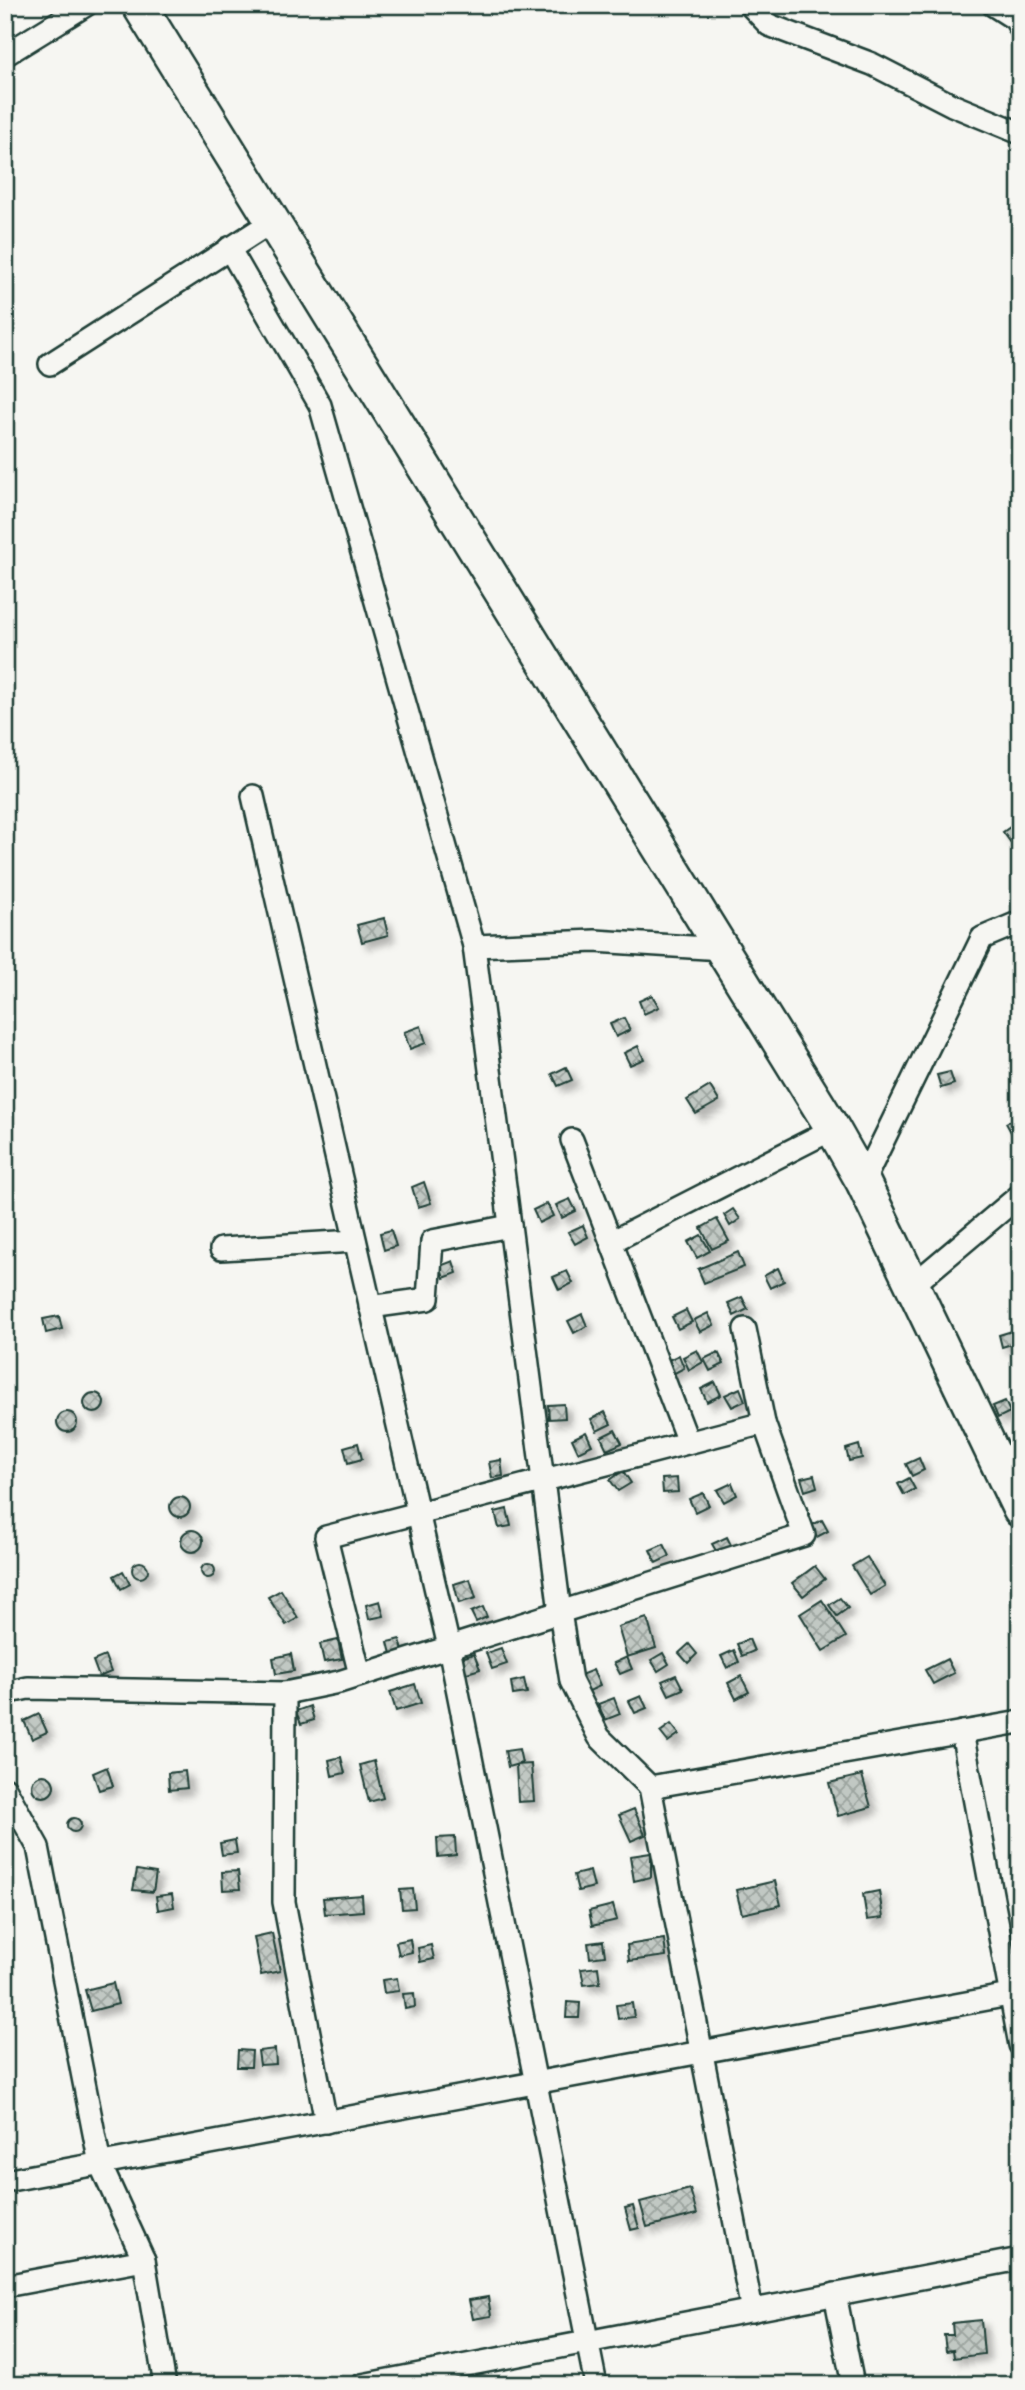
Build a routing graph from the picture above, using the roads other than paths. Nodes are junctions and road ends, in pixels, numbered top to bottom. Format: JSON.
{"nodes":[{"id":1,"x":86,"y":5,"type":"edge"},
{"id":2,"x":139,"y":5,"type":"edge"},
{"id":3,"x":750,"y":5,"type":"edge"},
{"id":4,"x":993,"y":5,"type":"edge"},
{"id":5,"x":1017,"y":22,"type":"edge"},
{"id":6,"x":5,"y":55,"type":"edge"},
{"id":7,"x":1020,"y":133,"type":"edge"},
{"id":8,"x":273,"y":221,"type":"junction"},
{"id":9,"x":229,"y":248,"type":"junction"},
{"id":10,"x":51,"y":364,"type":"dead end"},
{"id":11,"x":253,"y":796,"type":"dead end"},
{"id":12,"x":1020,"y":922,"type":"edge"},
{"id":13,"x":474,"y":946,"type":"junction"},
{"id":14,"x":722,"y":949,"type":"junction"},
{"id":15,"x":833,"y":1129,"type":"junction"},
{"id":16,"x":572,"y":1140,"type":"dead end"},
{"id":17,"x":863,"y":1182,"type":"junction"},
{"id":18,"x":1020,"y":1195,"type":"edge"},
{"id":19,"x":510,"y":1226,"type":"junction"},
{"id":20,"x":355,"y":1241,"type":"junction"},
{"id":21,"x":611,"y":1242,"type":"junction"},
{"id":22,"x":221,"y":1249,"type":"dead end"},
{"id":23,"x":913,"y":1285,"type":"junction"},
{"id":24,"x":370,"y":1307,"type":"junction"},
{"id":25,"x":745,"y":1329,"type":"dead end"},
{"id":26,"x":764,"y":1423,"type":"junction"},
{"id":27,"x":688,"y":1443,"type":"junction"},
{"id":28,"x":543,"y":1480,"type":"junction"},
{"id":29,"x":1020,"y":1510,"type":"edge"},
{"id":30,"x":418,"y":1513,"type":"junction"},
{"id":31,"x":560,"y":1612,"type":"junction"},
{"id":32,"x":449,"y":1647,"type":"junction"},
{"id":33,"x":360,"y":1675,"type":"junction"},
{"id":34,"x":5,"y":1693,"type":"edge"},
{"id":35,"x":285,"y":1693,"type":"junction"},
{"id":36,"x":1020,"y":1722,"type":"edge"},
{"id":37,"x":962,"y":1732,"type":"junction"},
{"id":38,"x":650,"y":1787,"type":"junction"},
{"id":39,"x":5,"y":1788,"type":"edge"},
{"id":40,"x":1015,"y":1994,"type":"edge"},
{"id":41,"x":1020,"y":2045,"type":"edge"},
{"id":42,"x":702,"y":2052,"type":"junction"},
{"id":43,"x":536,"y":2083,"type":"junction"},
{"id":44,"x":326,"y":2122,"type":"junction"},
{"id":45,"x":100,"y":2164,"type":"junction"},
{"id":46,"x":5,"y":2181,"type":"edge"},
{"id":47,"x":1020,"y":2259,"type":"edge"},
{"id":48,"x":144,"y":2260,"type":"junction"},
{"id":49,"x":5,"y":2286,"type":"edge"},
{"id":50,"x":835,"y":2294,"type":"junction"},
{"id":51,"x":752,"y":2311,"type":"junction"},
{"id":52,"x":587,"y":2342,"type":"junction"},
{"id":53,"x":165,"y":2385,"type":"edge"},
{"id":54,"x":362,"y":2385,"type":"edge"},
{"id":55,"x":596,"y":2385,"type":"edge"},
{"id":56,"x":853,"y":2385,"type":"edge"}],
"edges":[{"from":1,"to":6,"type":"street"},
{"from":2,"to":8,"type":"main road"},
{"from":3,"to":7,"type":"street"},
{"from":4,"to":5,"type":"street"},
{"from":8,"to":9,"type":"street"},
{"from":8,"to":14,"type":"main road"},
{"from":9,"to":10,"type":"street"},
{"from":9,"to":13,"type":"street"},
{"from":11,"to":20,"type":"street"},
{"from":12,"to":17,"type":"street"},
{"from":13,"to":14,"type":"street"},
{"from":13,"to":19,"type":"street"},
{"from":14,"to":15,"type":"main road"},
{"from":15,"to":17,"type":"main road"},
{"from":15,"to":21,"type":"street"},
{"from":16,"to":21,"type":"street"},
{"from":17,"to":23,"type":"main road"},
{"from":18,"to":23,"type":"street"},
{"from":19,"to":24,"type":"street"},
{"from":19,"to":28,"type":"street"},
{"from":20,"to":22,"type":"street"},
{"from":20,"to":24,"type":"street"},
{"from":21,"to":27,"type":"street"},
{"from":23,"to":29,"type":"main road"},
{"from":24,"to":30,"type":"street"},
{"from":25,"to":26,"type":"street"},
{"from":26,"to":27,"type":"street"},
{"from":26,"to":31,"type":"street"},
{"from":27,"to":28,"type":"street"},
{"from":28,"to":30,"type":"street"},
{"from":28,"to":31,"type":"street"},
{"from":30,"to":32,"type":"street"},
{"from":30,"to":33,"type":"street"},
{"from":31,"to":32,"type":"street"},
{"from":31,"to":38,"type":"street"},
{"from":32,"to":33,"type":"street"},
{"from":32,"to":43,"type":"street"},
{"from":33,"to":35,"type":"street"},
{"from":34,"to":35,"type":"street"},
{"from":35,"to":44,"type":"street"},
{"from":36,"to":37,"type":"street"},
{"from":37,"to":38,"type":"street"},
{"from":37,"to":40,"type":"street"},
{"from":38,"to":42,"type":"street"},
{"from":39,"to":45,"type":"street"},
{"from":40,"to":41,"type":"street"},
{"from":40,"to":42,"type":"street"},
{"from":42,"to":43,"type":"street"},
{"from":42,"to":51,"type":"street"},
{"from":43,"to":44,"type":"street"},
{"from":43,"to":52,"type":"street"},
{"from":44,"to":45,"type":"street"},
{"from":45,"to":46,"type":"street"},
{"from":45,"to":48,"type":"street"},
{"from":47,"to":50,"type":"street"},
{"from":48,"to":49,"type":"street"},
{"from":48,"to":53,"type":"street"},
{"from":50,"to":51,"type":"street"},
{"from":50,"to":56,"type":"street"},
{"from":51,"to":52,"type":"street"},
{"from":52,"to":54,"type":"street"},
{"from":52,"to":55,"type":"street"}]}
